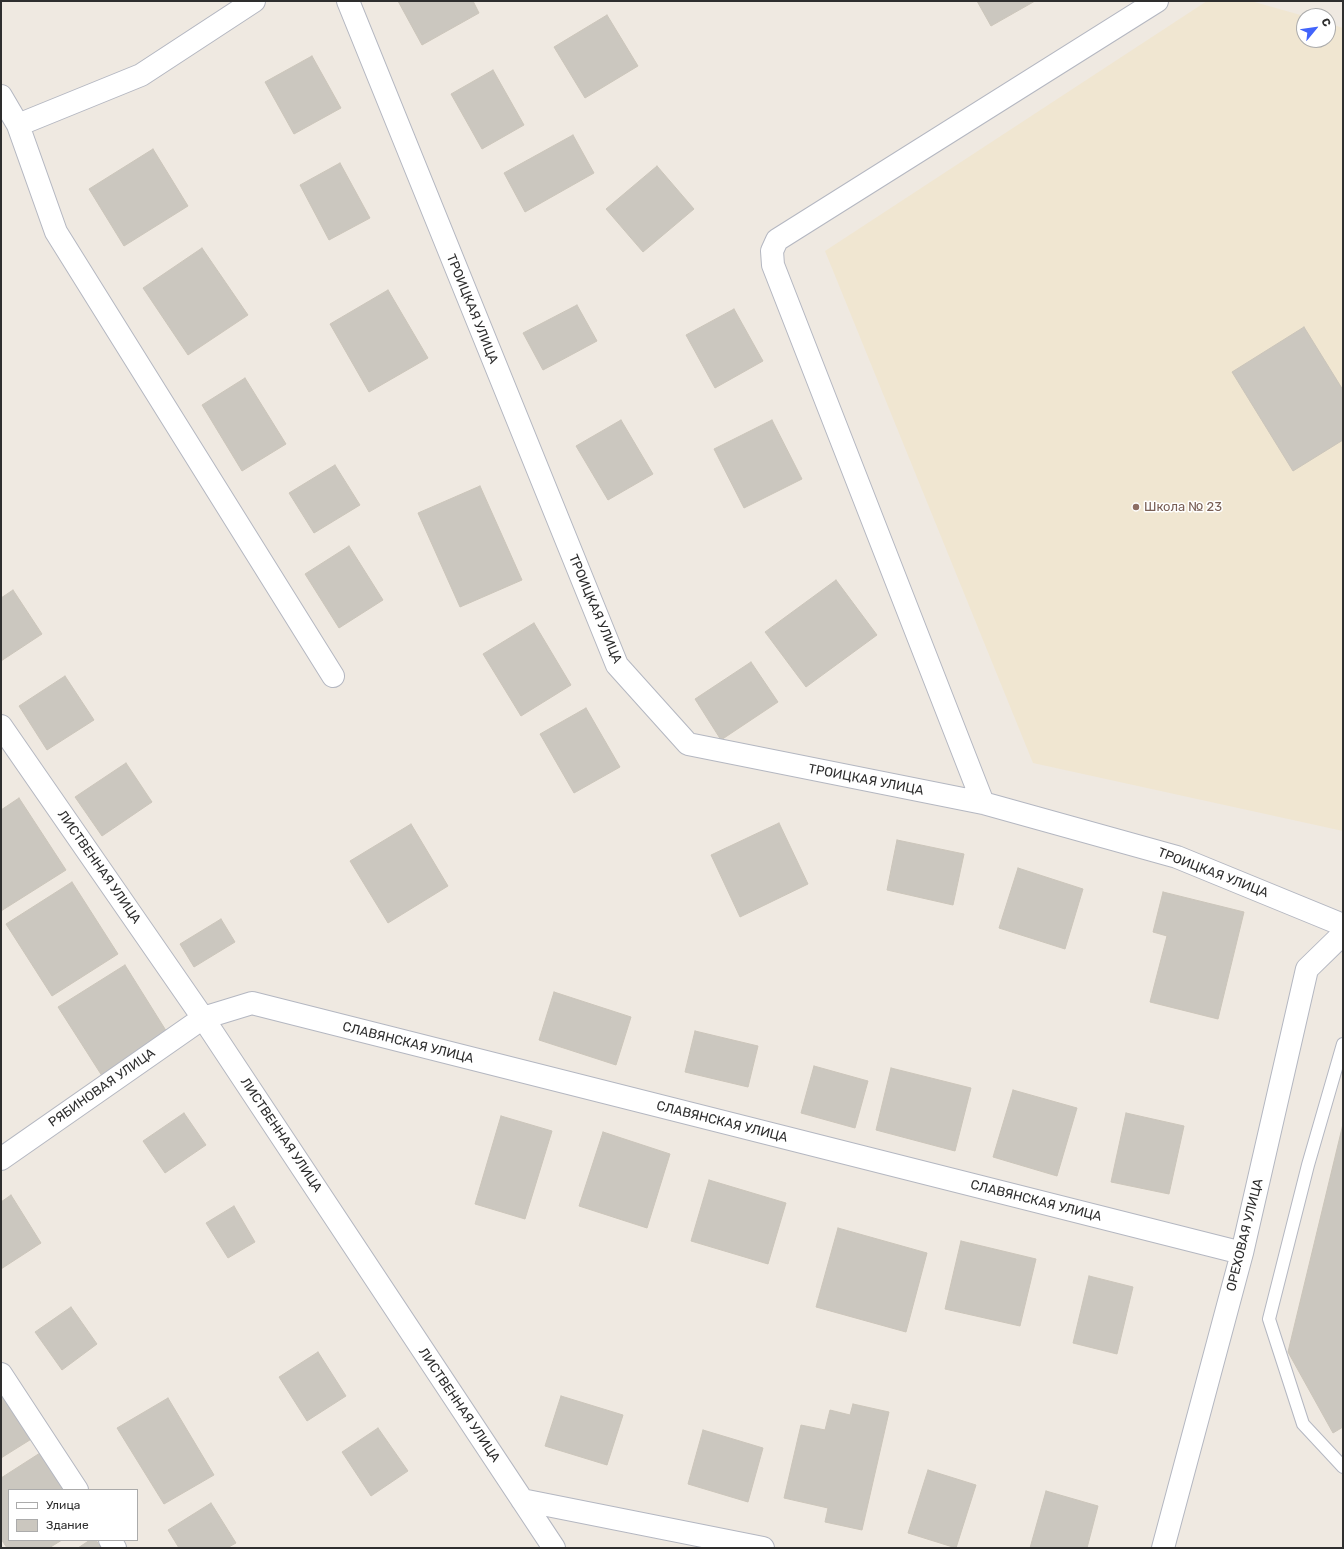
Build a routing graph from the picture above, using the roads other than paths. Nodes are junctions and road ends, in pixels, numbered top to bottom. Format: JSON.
{"nodes":[{"id":1,"x":254,"y":1,"type":"edge"},
{"id":2,"x":348,"y":1,"type":"edge"},
{"id":3,"x":1157,"y":1,"type":"edge"},
{"id":4,"x":1,"y":96,"type":"edge"},
{"id":5,"x":18,"y":125,"type":"junction"},
{"id":6,"x":333,"y":676,"type":"dead end"},
{"id":7,"x":1,"y":726,"type":"edge"},
{"id":8,"x":984,"y":803,"type":"junction"},
{"id":9,"x":1343,"y":925,"type":"edge"},
{"id":10,"x":1343,"y":934,"type":"edge"},
{"id":11,"x":203,"y":1018,"type":"junction"},
{"id":12,"x":1343,"y":1044,"type":"edge"},
{"id":13,"x":1,"y":1159,"type":"edge"},
{"id":14,"x":1242,"y":1253,"type":"junction"},
{"id":15,"x":1,"y":1374,"type":"edge"},
{"id":16,"x":1343,"y":1467,"type":"edge"},
{"id":17,"x":76,"y":1489,"type":"edge"},
{"id":18,"x":522,"y":1500,"type":"junction"},
{"id":19,"x":554,"y":1548,"type":"edge"},
{"id":20,"x":763,"y":1548,"type":"edge"},
{"id":21,"x":1163,"y":1548,"type":"edge"}],
"edges":[{"from":1,"to":5,"type":"street"},
{"from":2,"to":8,"type":"street","name":"ТРОИЦКАЯ УЛИЦА"},
{"from":3,"to":8,"type":"street"},
{"from":4,"to":5,"type":"street"},
{"from":5,"to":6,"type":"street"},
{"from":7,"to":11,"type":"street","name":"ЛИСТВЕННАЯ УЛИЦА"},
{"from":8,"to":9,"type":"street","name":"ТРОИЦКАЯ УЛИЦА"},
{"from":10,"to":14,"type":"street","name":"ОРЕХОВАЯ УЛИЦА"},
{"from":11,"to":13,"type":"street","name":"РЯБИНОВАЯ УЛИЦА"},
{"from":11,"to":14,"type":"street","name":"СЛАВЯНСКАЯ УЛИЦА"},
{"from":11,"to":18,"type":"street","name":"ЛИСТВЕННАЯ УЛИЦА"},
{"from":12,"to":16,"type":"lane"},
{"from":14,"to":21,"type":"street","name":"ОРЕХОВАЯ УЛИЦА"},
{"from":15,"to":17,"type":"street"},
{"from":18,"to":19,"type":"street","name":"ЛИСТВЕННАЯ УЛИЦА"},
{"from":18,"to":20,"type":"street"}]}
